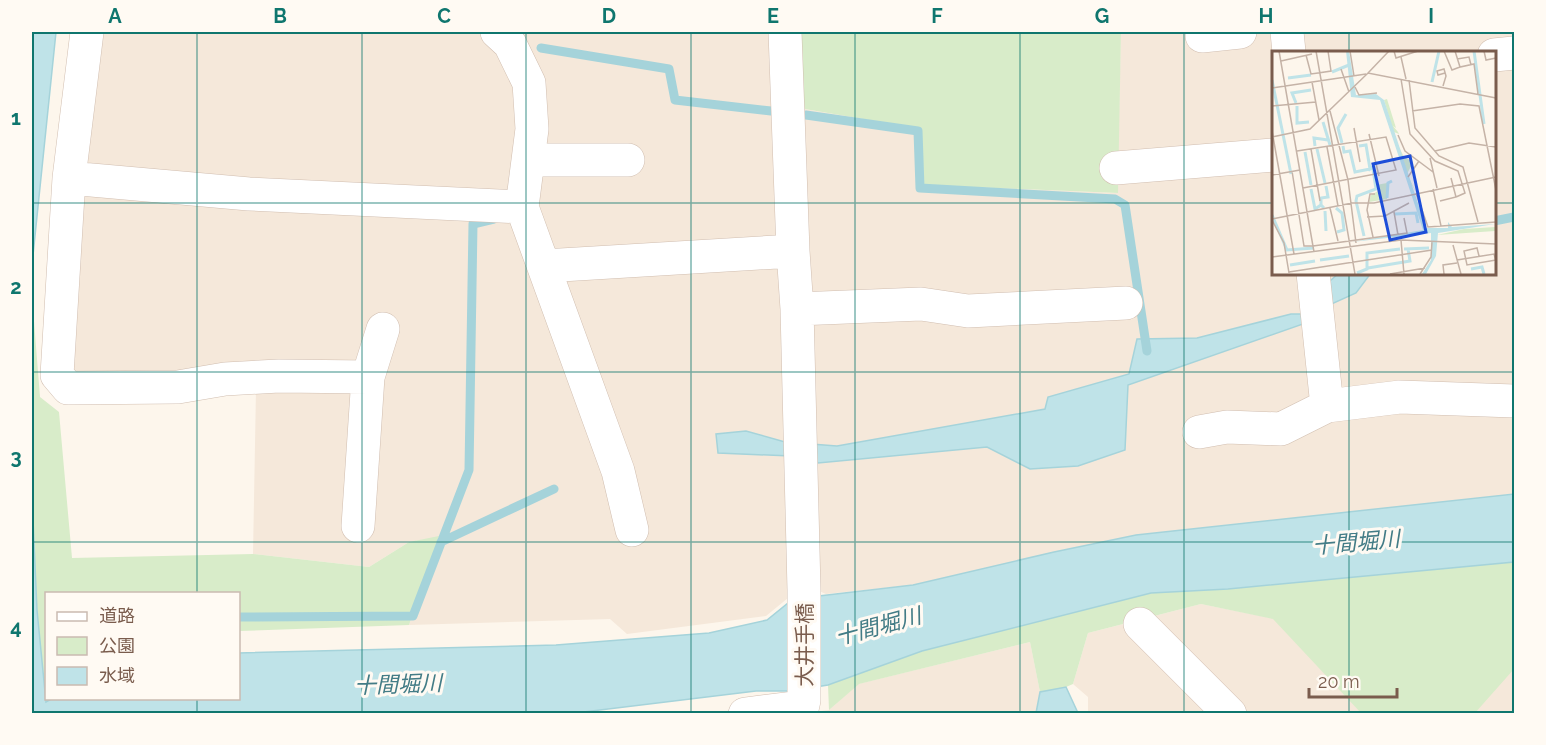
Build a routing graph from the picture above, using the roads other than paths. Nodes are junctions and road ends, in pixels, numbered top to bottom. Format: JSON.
{"nodes":[{"id":1,"x":87,"y":32,"type":"edge"},
{"id":2,"x":497,"y":32,"type":"edge"},
{"id":3,"x":785,"y":32,"type":"edge"},
{"id":4,"x":1240,"y":32,"type":"edge"},
{"id":5,"x":1287,"y":32,"type":"edge"},
{"id":6,"x":1202,"y":36,"type":"dead end"},
{"id":7,"x":1289,"y":51,"type":"edge"},
{"id":8,"x":1272,"y":155,"type":"edge"},
{"id":9,"x":528,"y":160,"type":"junction"},
{"id":10,"x":628,"y":160,"type":"dead end"},
{"id":11,"x":1116,"y":168,"type":"dead end"},
{"id":12,"x":69,"y":178,"type":"junction"},
{"id":13,"x":522,"y":207,"type":"junction"},
{"id":14,"x":793,"y":251,"type":"junction"},
{"id":15,"x":544,"y":266,"type":"junction"},
{"id":16,"x":1315,"y":293,"type":"edge"},
{"id":17,"x":1126,"y":303,"type":"dead end"},
{"id":18,"x":797,"y":309,"type":"junction"},
{"id":19,"x":383,"y":329,"type":"dead end"},
{"id":20,"x":368,"y":377,"type":"junction"},
{"id":21,"x":1515,"y":401,"type":"edge"},
{"id":22,"x":1327,"y":406,"type":"junction"},
{"id":23,"x":1199,"y":432,"type":"dead end"},
{"id":24,"x":358,"y":526,"type":"dead end"},
{"id":25,"x":632,"y":530,"type":"dead end"},
{"id":26,"x":1140,"y":624,"type":"dead end"},
{"id":27,"x":802,"y":707,"type":"edge"},
{"id":28,"x":745,"y":714,"type":"edge"},
{"id":29,"x":1230,"y":714,"type":"edge"}],
"edges":[{"from":1,"to":12,"type":"street"},
{"from":2,"to":9,"type":"street"},
{"from":3,"to":14,"type":"street","name":"大井手橋"},
{"from":4,"to":6,"type":"street"},
{"from":5,"to":7,"type":"street"},
{"from":8,"to":11,"type":"street"},
{"from":9,"to":10,"type":"street"},
{"from":9,"to":13,"type":"street"},
{"from":12,"to":13,"type":"street"},
{"from":12,"to":20,"type":"street"},
{"from":13,"to":15,"type":"street"},
{"from":14,"to":15,"type":"street"},
{"from":14,"to":18,"type":"street","name":"大井手橋"},
{"from":15,"to":25,"type":"street"},
{"from":16,"to":22,"type":"street"},
{"from":17,"to":18,"type":"street"},
{"from":18,"to":27,"type":"street","name":"大井手橋"},
{"from":19,"to":20,"type":"street"},
{"from":20,"to":24,"type":"street"},
{"from":21,"to":22,"type":"street"},
{"from":22,"to":23,"type":"street"},
{"from":26,"to":29,"type":"street"},
{"from":27,"to":28,"type":"street"}]}
